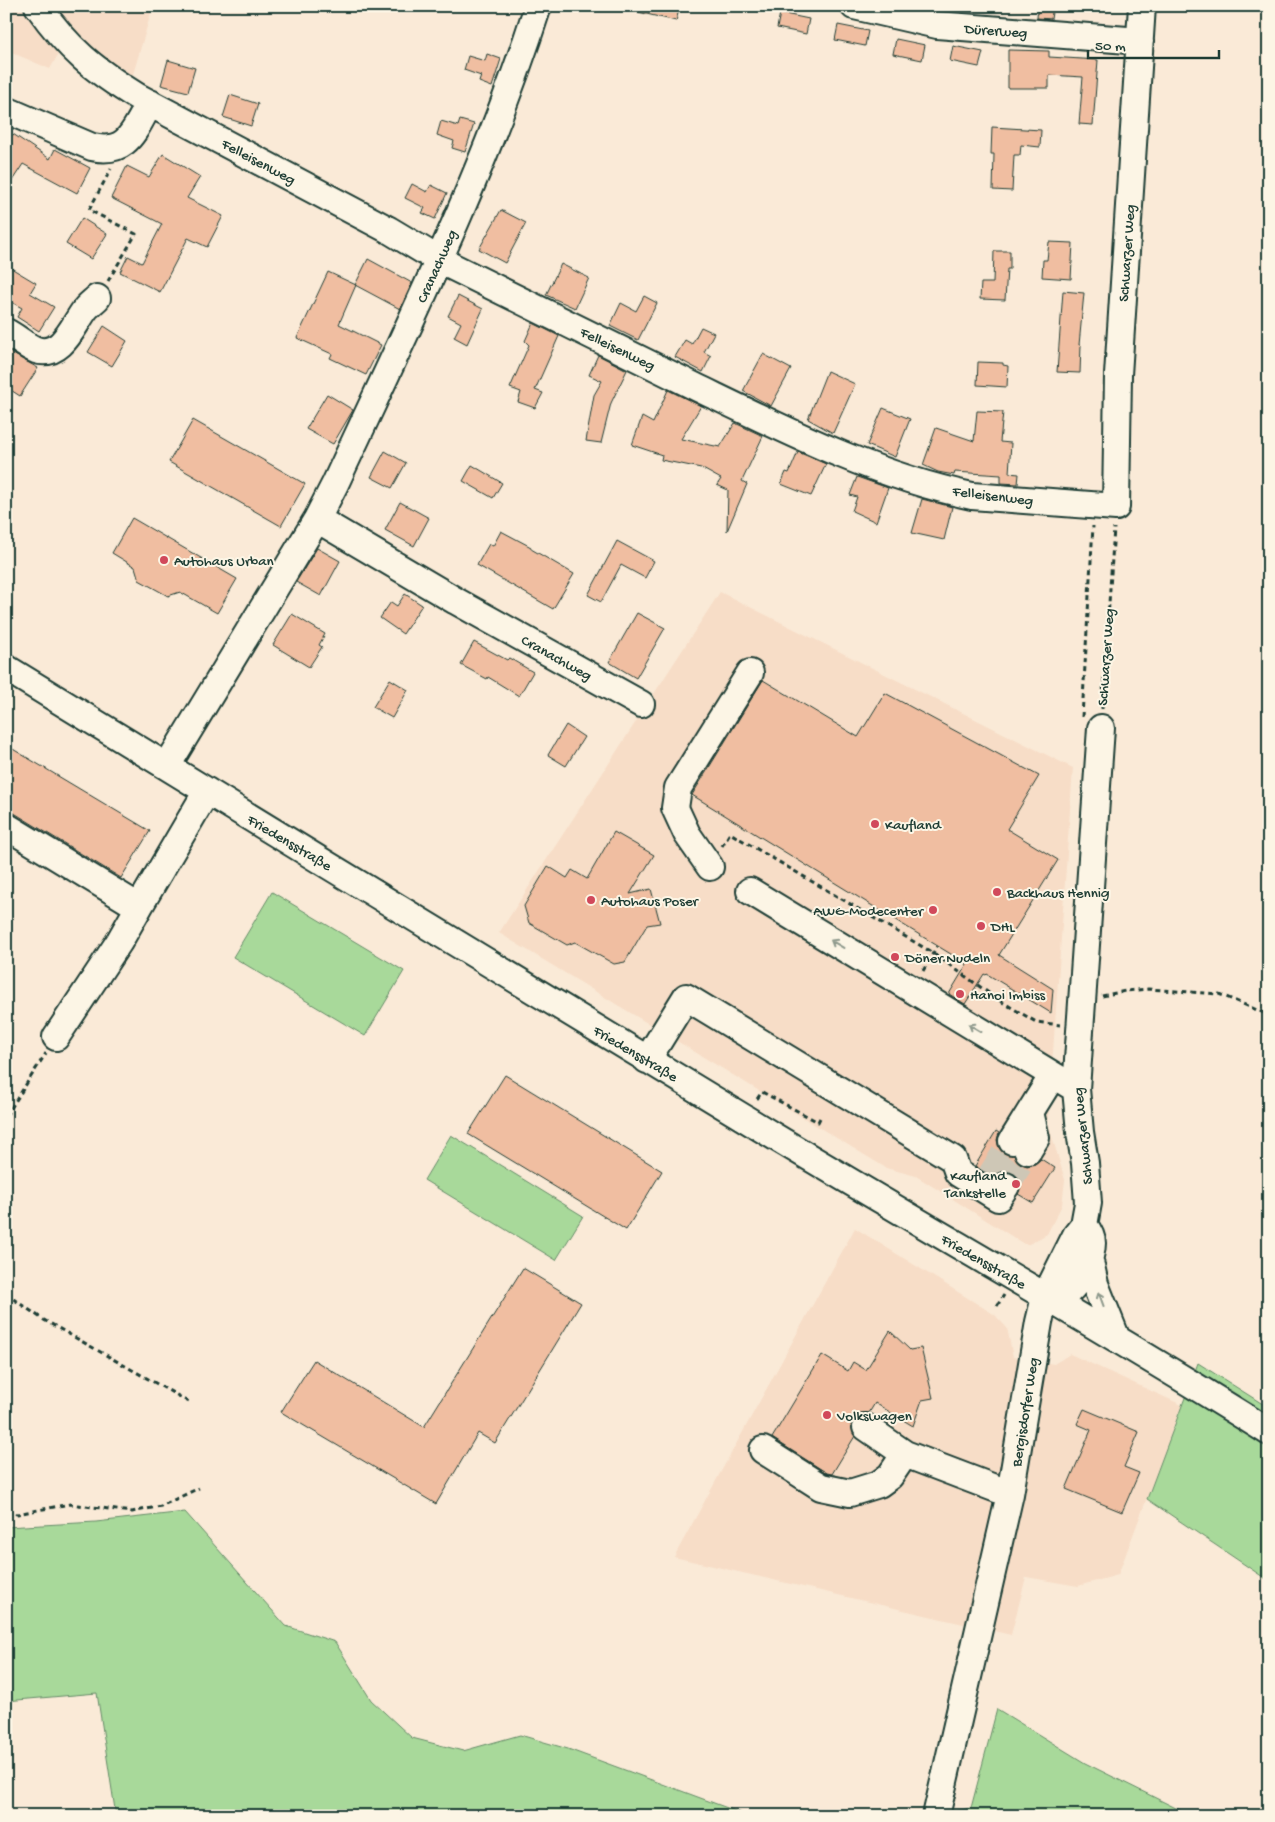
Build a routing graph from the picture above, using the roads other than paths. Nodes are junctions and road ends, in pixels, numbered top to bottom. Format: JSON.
{"nodes":[{"id":1,"x":38,"y":6,"type":"edge"},
{"id":2,"x":538,"y":6,"type":"edge"},
{"id":3,"x":854,"y":6,"type":"edge"},
{"id":4,"x":1142,"y":6,"type":"edge"},
{"id":5,"x":1140,"y":41,"type":"junction"},
{"id":6,"x":150,"y":103,"type":"junction"},
{"id":7,"x":6,"y":110,"type":"edge"},
{"id":8,"x":439,"y":260,"type":"junction"},
{"id":9,"x":98,"y":298,"type":"road end"},
{"id":10,"x":6,"y":332,"type":"edge"},
{"id":11,"x":1116,"y":508,"type":"joint"},
{"id":12,"x":317,"y":519,"type":"junction"},
{"id":13,"x":6,"y":668,"type":"edge"},
{"id":14,"x":750,"y":673,"type":"dead end"},
{"id":15,"x":641,"y":704,"type":"dead end"},
{"id":16,"x":1100,"y":728,"type":"road end"},
{"id":17,"x":167,"y":766,"type":"junction"},
{"id":18,"x":207,"y":791,"type":"junction"},
{"id":19,"x":6,"y":826,"type":"edge"},
{"id":20,"x":710,"y":867,"type":"road end"},
{"id":21,"x":750,"y":891,"type":"dead end"},
{"id":22,"x":139,"y":907,"type":"junction"},
{"id":23,"x":56,"y":1037,"type":"road end"},
{"id":24,"x":647,"y":1060,"type":"junction"},
{"id":25,"x":1053,"y":1075,"type":"junction"},
{"id":26,"x":1076,"y":1089,"type":"junction"},
{"id":27,"x":1020,"y":1146,"type":"tunnel mouth"},
{"id":28,"x":993,"y":1184,"type":"dead end"},
{"id":29,"x":1084,"y":1225,"type":"junction"},
{"id":30,"x":1090,"y":1257,"type":"junction"},
{"id":31,"x":1045,"y":1297,"type":"junction"},
{"id":32,"x":1117,"y":1339,"type":"junction"},
{"id":33,"x":866,"y":1427,"type":"dead end"},
{"id":34,"x":1269,"y":1432,"type":"edge"},
{"id":35,"x":763,"y":1450,"type":"dead end"},
{"id":36,"x":905,"y":1454,"type":"junction"},
{"id":37,"x":1010,"y":1494,"type":"junction"},
{"id":38,"x":936,"y":1816,"type":"edge"}],
"edges":[{"from":1,"to":6,"type":"street","name":"Felleisenweg"},
{"from":2,"to":8,"type":"street","name":"Cranachweg"},
{"from":3,"to":5,"type":"street","name":"Dürerweg"},
{"from":4,"to":5,"type":"street","name":"Schwarzer Weg"},
{"from":5,"to":11,"type":"street","name":"Schwarzer Weg"},
{"from":6,"to":7,"type":"street"},
{"from":6,"to":8,"type":"street","name":"Felleisenweg"},
{"from":8,"to":11,"type":"street","name":"Felleisenweg"},
{"from":8,"to":12,"type":"street","name":"Cranachweg"},
{"from":9,"to":10,"type":"street"},
{"from":12,"to":15,"type":"street","name":"Cranachweg"},
{"from":12,"to":17,"type":"street","name":"Cranachweg"},
{"from":13,"to":17,"type":"street","name":"Friedensstraße"},
{"from":14,"to":20,"type":"street"},
{"from":16,"to":26,"type":"street","name":"Schwarzer Weg"},
{"from":17,"to":18,"type":"street","name":"Friedensstraße"},
{"from":18,"to":22,"type":"street"},
{"from":18,"to":24,"type":"street","name":"Friedensstraße"},
{"from":19,"to":22,"type":"street"},
{"from":25,"to":21,"type":"street","one_way":true},
{"from":22,"to":23,"type":"street"},
{"from":24,"to":28,"type":"street"},
{"from":24,"to":31,"type":"street","name":"Friedensstraße"},
{"from":25,"to":26,"type":"street"},
{"from":25,"to":27,"type":"street"},
{"from":26,"to":29,"type":"street","name":"Schwarzer Weg"},
{"from":29,"to":30,"type":"street"},
{"from":29,"to":31,"type":"street","name":"Schwarzer Weg"},
{"from":30,"to":31,"type":"street"},
{"from":32,"to":30,"type":"street","one_way":true},
{"from":31,"to":32,"type":"street","name":"Friedensstraße"},
{"from":31,"to":37,"type":"street","name":"Bergisdorfer Weg"},
{"from":32,"to":34,"type":"street","name":"Friedensstraße"},
{"from":33,"to":36,"type":"street"},
{"from":35,"to":36,"type":"street"},
{"from":36,"to":37,"type":"street"},
{"from":37,"to":38,"type":"street","name":"Bergisdorfer Weg"}]}
